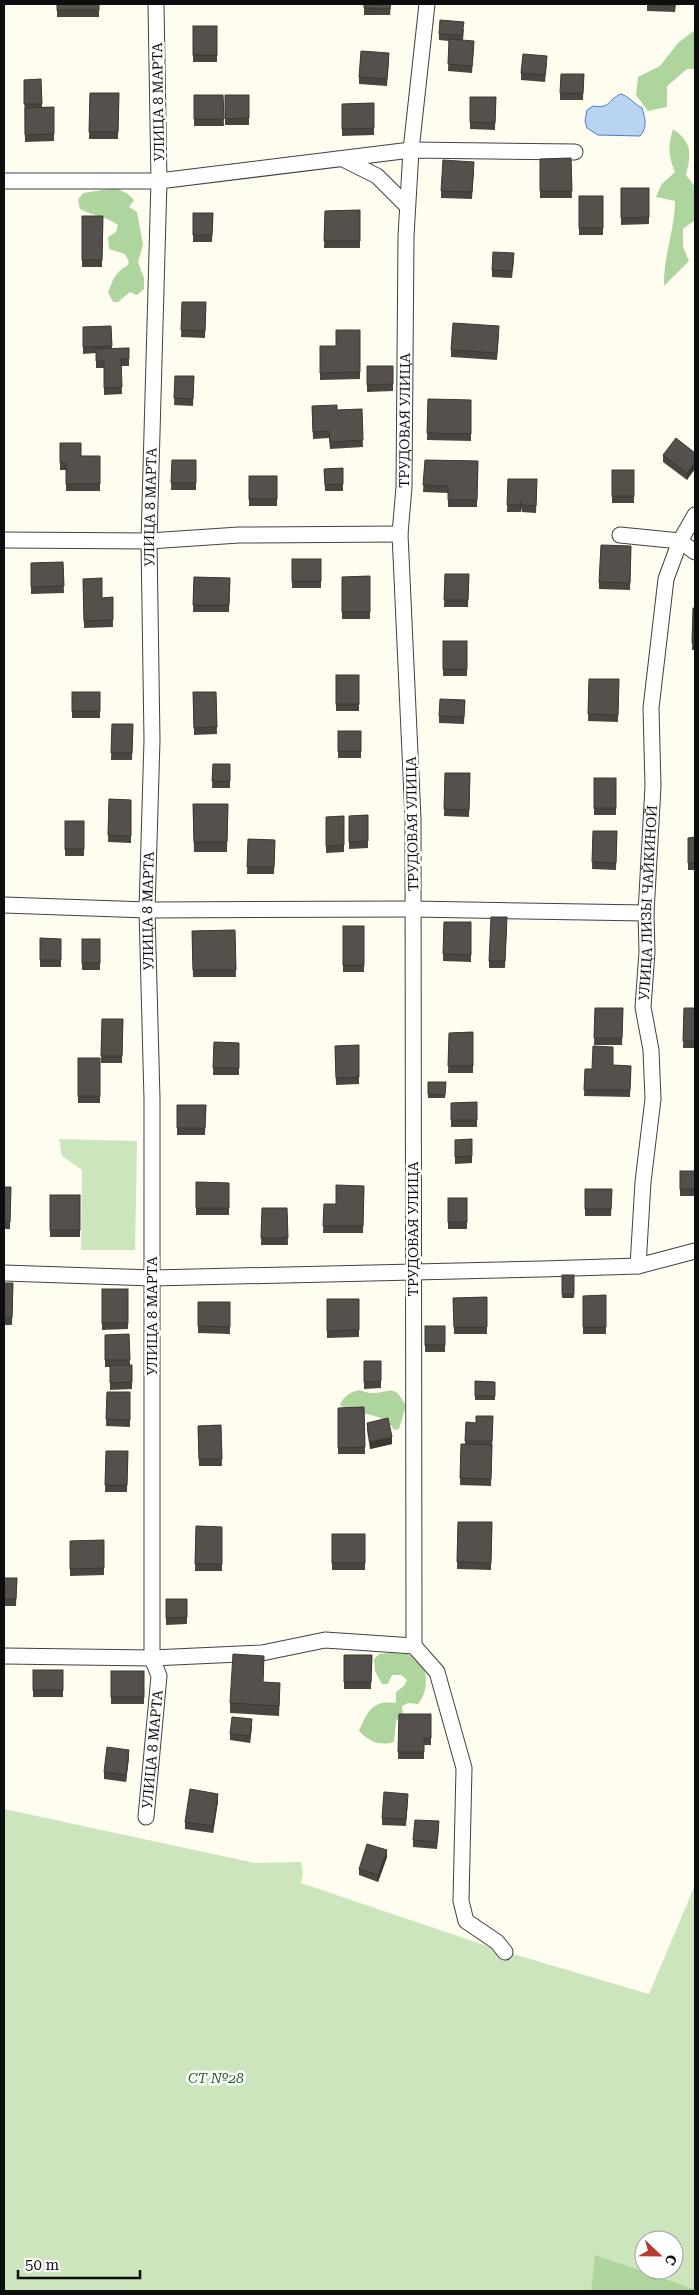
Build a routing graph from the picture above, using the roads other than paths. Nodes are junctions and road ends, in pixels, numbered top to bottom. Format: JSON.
{"nodes":[{"id":1,"x":156,"y":4,"type":"edge"},
{"id":2,"x":427,"y":4,"type":"edge"},
{"id":3,"x":411,"y":150,"type":"junction"},
{"id":4,"x":575,"y":152,"type":"dead end"},
{"id":5,"x":342,"y":159,"type":"junction"},
{"id":6,"x":4,"y":181,"type":"edge"},
{"id":7,"x":159,"y":181,"type":"junction"},
{"id":8,"x":407,"y":206,"type":"junction"},
{"id":9,"x":695,"y":514,"type":"edge"},
{"id":10,"x":400,"y":534,"type":"junction"},
{"id":11,"x":620,"y":535,"type":"dead end"},
{"id":12,"x":4,"y":540,"type":"edge"},
{"id":13,"x":149,"y":541,"type":"junction"},
{"id":14,"x":680,"y":541,"type":"junction"},
{"id":15,"x":695,"y":552,"type":"edge"},
{"id":16,"x":4,"y":905,"type":"edge"},
{"id":17,"x":413,"y":909,"type":"junction"},
{"id":18,"x":147,"y":910,"type":"junction"},
{"id":19,"x":646,"y":913,"type":"junction"},
{"id":20,"x":695,"y":1251,"type":"edge"},
{"id":21,"x":638,"y":1266,"type":"junction"},
{"id":22,"x":413,"y":1270,"type":"junction"},
{"id":23,"x":4,"y":1274,"type":"edge"},
{"id":24,"x":152,"y":1278,"type":"junction"},
{"id":25,"x":414,"y":1646,"type":"junction"},
{"id":26,"x":4,"y":1656,"type":"edge"},
{"id":27,"x":152,"y":1658,"type":"junction"},
{"id":28,"x":146,"y":1817,"type":"dead end"},
{"id":29,"x":505,"y":1952,"type":"dead end"}],
"edges":[{"from":1,"to":7,"type":"street","name":"УЛИЦА 8 МАРТА"},
{"from":2,"to":3,"type":"street","name":"ТРУДОВАЯ УЛИЦА"},
{"from":3,"to":4,"type":"street"},
{"from":3,"to":5,"type":"street"},
{"from":3,"to":8,"type":"street","name":"ТРУДОВАЯ УЛИЦА"},
{"from":5,"to":7,"type":"street"},
{"from":5,"to":8,"type":"street"},
{"from":6,"to":7,"type":"street"},
{"from":7,"to":13,"type":"street","name":"УЛИЦА 8 МАРТА"},
{"from":8,"to":10,"type":"street","name":"ТРУДОВАЯ УЛИЦА"},
{"from":9,"to":14,"type":"street","name":"УЛИЦА ЛИЗЫ ЧАЙКИНОЙ"},
{"from":10,"to":13,"type":"street"},
{"from":10,"to":17,"type":"street","name":"ТРУДОВАЯ УЛИЦА"},
{"from":11,"to":14,"type":"street"},
{"from":12,"to":13,"type":"street"},
{"from":13,"to":18,"type":"street","name":"УЛИЦА 8 МАРТА"},
{"from":14,"to":15,"type":"street"},
{"from":14,"to":19,"type":"street","name":"УЛИЦА ЛИЗЫ ЧАЙКИНОЙ"},
{"from":16,"to":18,"type":"street"},
{"from":17,"to":18,"type":"street"},
{"from":17,"to":19,"type":"street"},
{"from":17,"to":22,"type":"street","name":"ТРУДОВАЯ УЛИЦА"},
{"from":18,"to":24,"type":"street","name":"УЛИЦА 8 МАРТА"},
{"from":19,"to":21,"type":"street","name":"УЛИЦА ЛИЗЫ ЧАЙКИНОЙ"},
{"from":20,"to":21,"type":"street"},
{"from":21,"to":22,"type":"street"},
{"from":22,"to":24,"type":"street"},
{"from":22,"to":25,"type":"street","name":"ТРУДОВАЯ УЛИЦА"},
{"from":23,"to":24,"type":"street"},
{"from":24,"to":27,"type":"street","name":"УЛИЦА 8 МАРТА"},
{"from":25,"to":27,"type":"street"},
{"from":25,"to":29,"type":"street"},
{"from":26,"to":27,"type":"street"},
{"from":27,"to":28,"type":"street","name":"УЛИЦА 8 МАРТА"}]}
